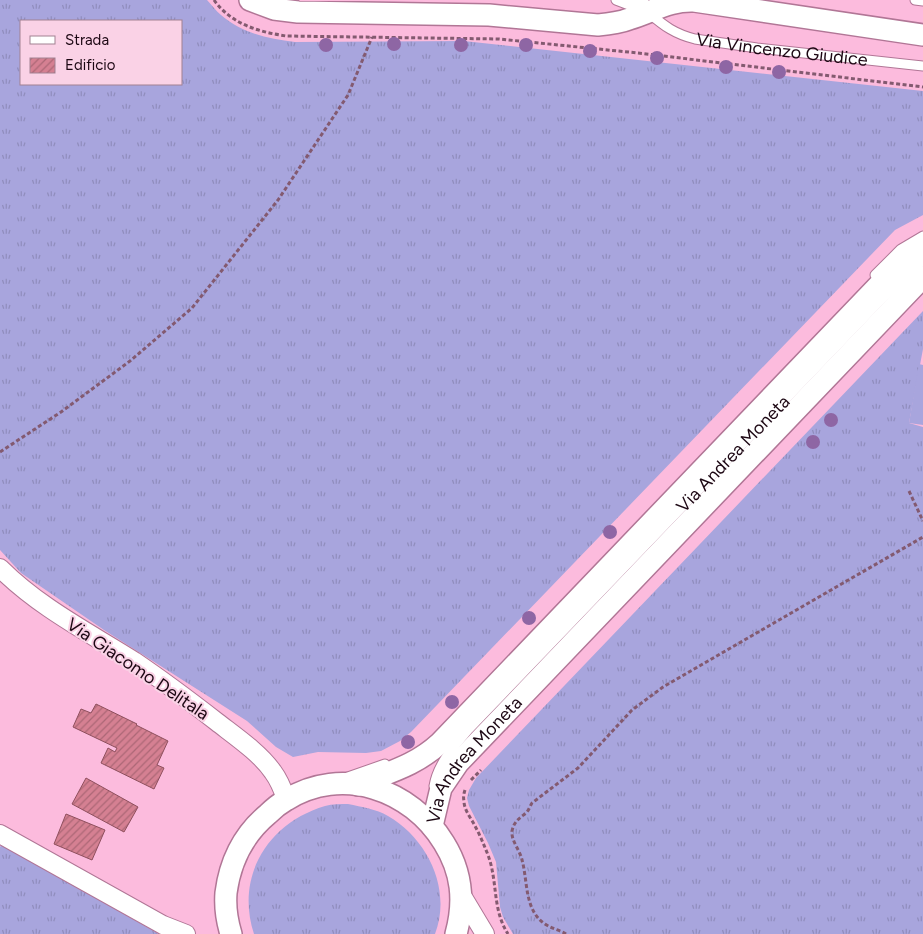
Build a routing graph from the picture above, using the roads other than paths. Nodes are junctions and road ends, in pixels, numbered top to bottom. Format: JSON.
{"nodes":[{"id":1,"x":250,"y":0,"type":"edge"},
{"id":2,"x":616,"y":0,"type":"edge"},
{"id":3,"x":915,"y":0,"type":"edge"},
{"id":4,"x":923,"y":1,"type":"edge"},
{"id":5,"x":641,"y":6,"type":"edge"},
{"id":6,"x":923,"y":34,"type":"edge"},
{"id":7,"x":923,"y":66,"type":"edge"},
{"id":8,"x":923,"y":236,"type":"edge"},
{"id":9,"x":923,"y":247,"type":"edge"},
{"id":10,"x":923,"y":261,"type":"edge"},
{"id":11,"x":923,"y":277,"type":"edge"},
{"id":12,"x":870,"y":280,"type":"dead end"},
{"id":13,"x":846,"y":337,"type":"junction"},
{"id":14,"x":815,"y":370,"type":"junction"},
{"id":15,"x":0,"y":568,"type":"edge"},
{"id":16,"x":422,"y":746,"type":"dead end"},
{"id":17,"x":329,"y":785,"type":"junction"},
{"id":18,"x":358,"y":785,"type":"junction"},
{"id":19,"x":286,"y":799,"type":"junction"},
{"id":20,"x":432,"y":826,"type":"junction"},
{"id":21,"x":0,"y":834,"type":"edge"},
{"id":22,"x":461,"y":894,"type":"junction"},
{"id":23,"x":186,"y":934,"type":"edge"},
{"id":24,"x":230,"y":934,"type":"edge"},
{"id":25,"x":456,"y":934,"type":"edge"},
{"id":26,"x":485,"y":934,"type":"edge"}],
"edges":[{"from":1,"to":5,"type":"street","name":"Via Vincenzo Giudice"},
{"from":2,"to":5,"type":"lane","name":"Via Vincenzo Giudice"},
{"from":3,"to":4,"type":"lane"},
{"from":5,"to":6,"type":"street","name":"Via Vincenzo Giudice"},
{"from":5,"to":7,"type":"lane","name":"Via Vincenzo Giudice"},
{"from":8,"to":12,"type":"lane"},
{"from":9,"to":13,"type":"street","name":"Via Andrea Moneta"},
{"from":10,"to":13,"type":"lane","name":"Via Andrea Moneta"},
{"from":11,"to":13,"type":"street","name":"Via Andrea Moneta"},
{"from":13,"to":14,"type":"street","name":"Via Andrea Moneta"},
{"from":14,"to":18,"type":"street","name":"Via Andrea Moneta"},
{"from":14,"to":20,"type":"street","name":"Via Andrea Moneta"},
{"from":15,"to":19,"type":"street","name":"Via Giacomo Delitala"},
{"from":16,"to":17,"type":"lane"},
{"from":17,"to":18,"type":"street"},
{"from":17,"to":19,"type":"street"},
{"from":18,"to":20,"type":"street"},
{"from":19,"to":24,"type":"street"},
{"from":20,"to":22,"type":"street"},
{"from":21,"to":23,"type":"street"},
{"from":22,"to":25,"type":"street"},
{"from":22,"to":26,"type":"street"}]}
